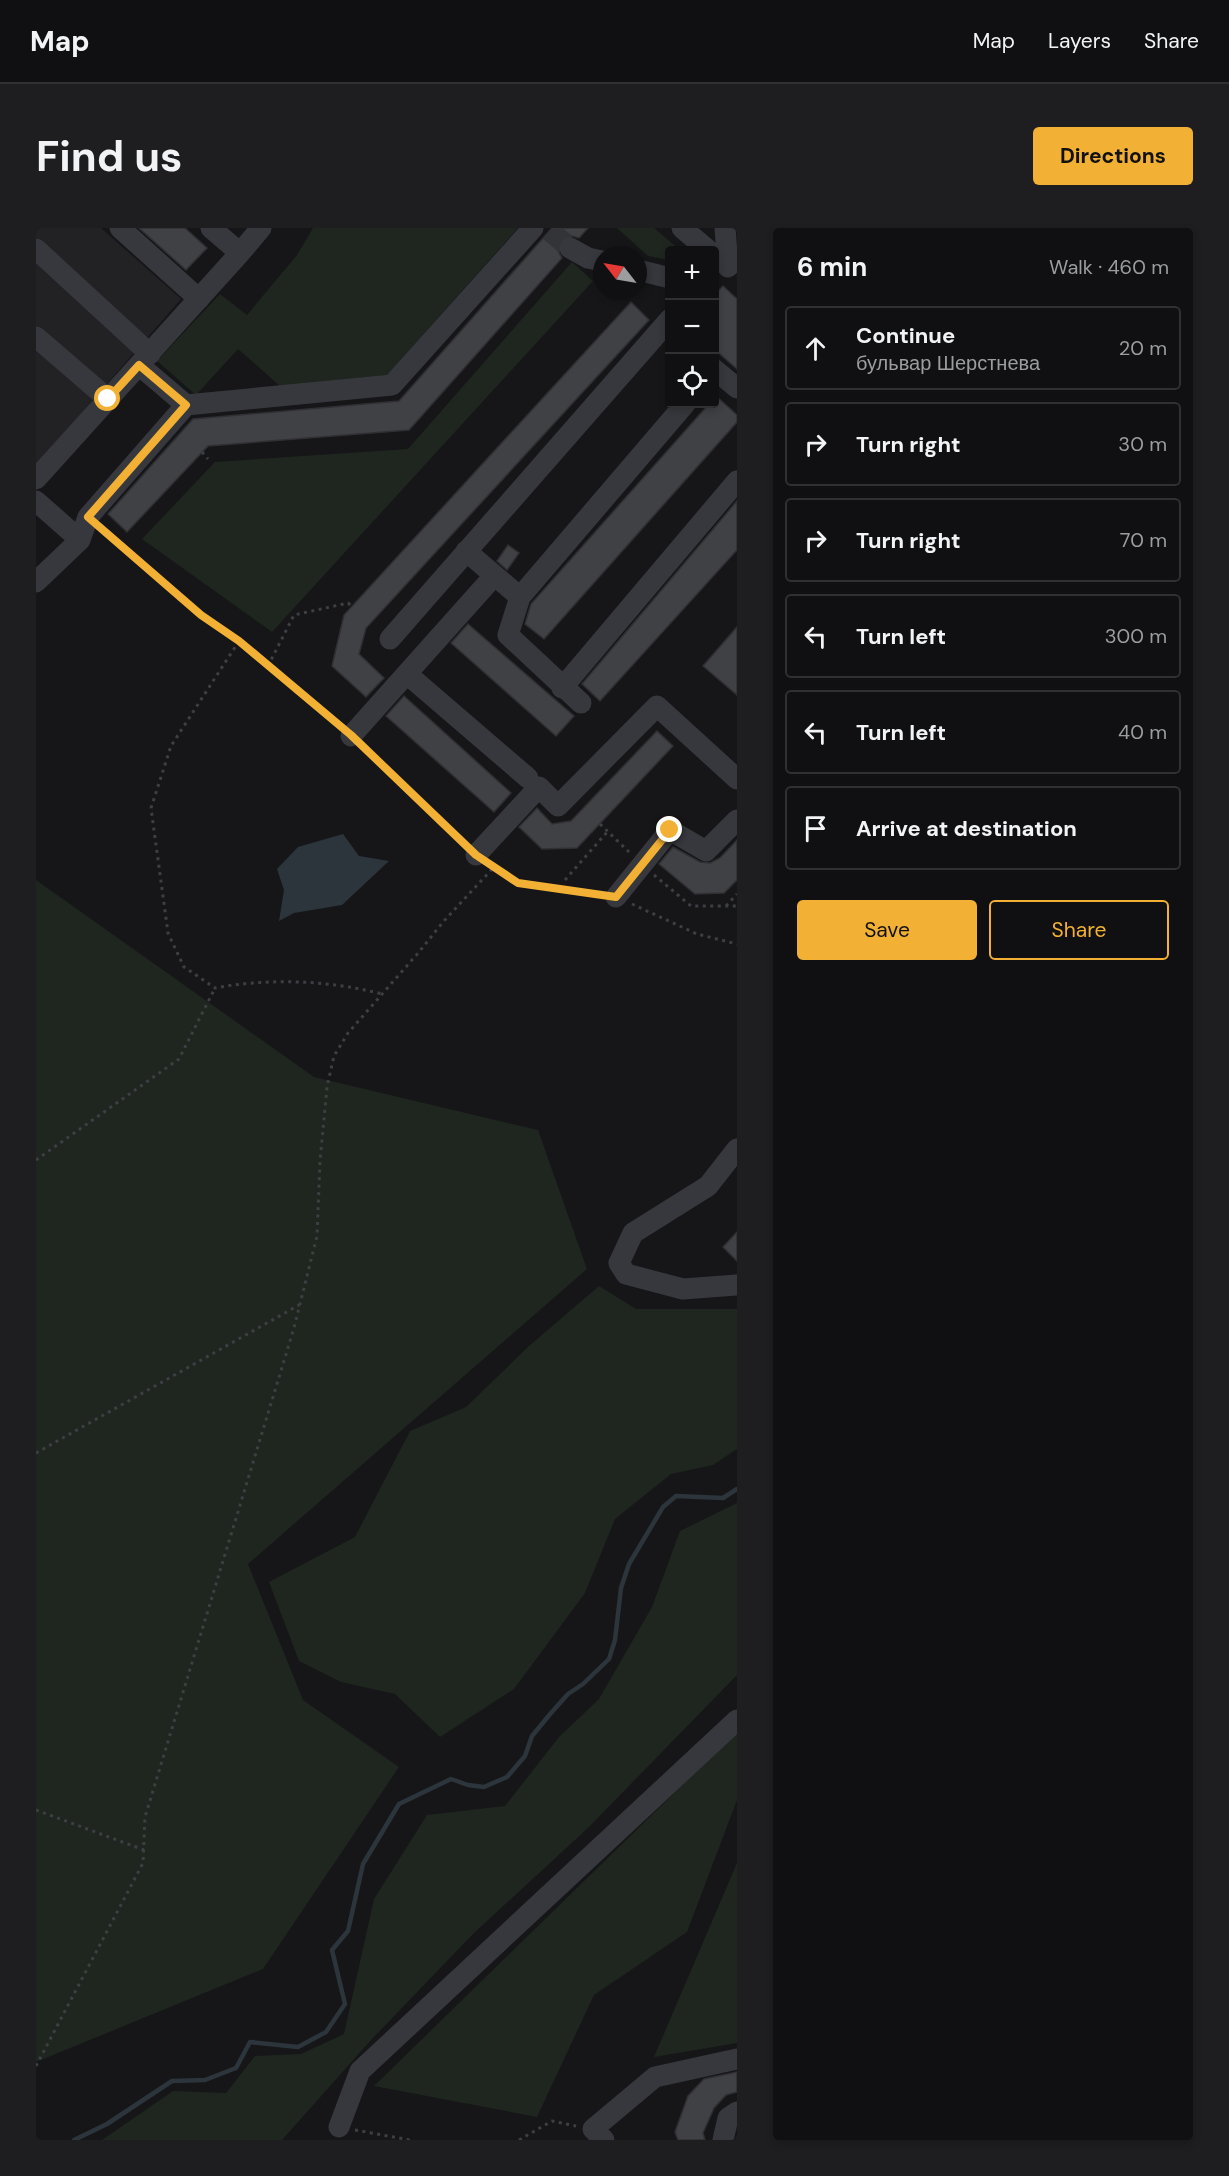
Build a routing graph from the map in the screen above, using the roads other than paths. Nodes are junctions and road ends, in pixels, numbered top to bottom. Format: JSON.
{"nodes":[{"id":1,"x":120,"y":228,"type":"edge"},
{"id":2,"x":211,"y":228,"type":"edge"},
{"id":3,"x":261,"y":228,"type":"edge"},
{"id":4,"x":682,"y":228,"type":"edge"},
{"id":5,"x":725,"y":228,"type":"edge"},
{"id":6,"x":544,"y":229,"type":"edge"},
{"id":7,"x":703,"y":246,"type":"edge"},
{"id":8,"x":570,"y":248,"type":"tunnel mouth"},
{"id":9,"x":36,"y":249,"type":"edge"},
{"id":10,"x":240,"y":253,"type":"junction"},
{"id":11,"x":593,"y":259,"type":"edge"},
{"id":12,"x":723,"y":269,"type":"edge"},
{"id":13,"x":647,"y":272,"type":"edge"},
{"id":14,"x":665,"y":277,"type":"edge"},
{"id":15,"x":199,"y":299,"type":"junction"},
{"id":16,"x":665,"y":328,"type":"edge"},
{"id":17,"x":36,"y":337,"type":"edge"},
{"id":18,"x":144,"y":359,"type":"junction"},
{"id":19,"x":719,"y":373,"type":"edge"},
{"id":20,"x":737,"y":388,"type":"edge"},
{"id":21,"x":108,"y":399,"type":"junction"},
{"id":22,"x":186,"y":405,"type":"junction"},
{"id":23,"x":682,"y":408,"type":"edge"},
{"id":24,"x":36,"y":479,"type":"edge"},
{"id":25,"x":737,"y":481,"type":"edge"},
{"id":26,"x":36,"y":501,"type":"edge"},
{"id":27,"x":80,"y":540,"type":"junction"},
{"id":28,"x":466,"y":551,"type":"junction"},
{"id":29,"x":494,"y":576,"type":"junction"},
{"id":30,"x":36,"y":582,"type":"edge"},
{"id":31,"x":520,"y":597,"type":"junction"},
{"id":32,"x":390,"y":639,"type":"dead end"},
{"id":33,"x":407,"y":674,"type":"junction"},
{"id":34,"x":562,"y":688,"type":"junction"},
{"id":35,"x":581,"y":703,"type":"dead end"},
{"id":36,"x":351,"y":735,"type":"road end"},
{"id":37,"x":528,"y":778,"type":"dead end"},
{"id":38,"x":737,"y":779,"type":"edge"},
{"id":39,"x":737,"y":820,"type":"edge"},
{"id":40,"x":476,"y":855,"type":"road end"},
{"id":41,"x":616,"y":897,"type":"road end"},
{"id":42,"x":737,"y":1149,"type":"edge"},
{"id":43,"x":737,"y":1285,"type":"edge"},
{"id":44,"x":737,"y":1720,"type":"edge"},
{"id":45,"x":737,"y":2059,"type":"edge"},
{"id":46,"x":737,"y":2112,"type":"edge"},
{"id":47,"x":339,"y":2127,"type":"road end"},
{"id":48,"x":598,"y":2135,"type":"edge"},
{"id":49,"x":723,"y":2140,"type":"edge"}],
"edges":[{"from":1,"to":15,"type":"street"},
{"from":2,"to":10,"type":"street"},
{"from":3,"to":10,"type":"street"},
{"from":4,"to":7,"type":"street"},
{"from":5,"to":12,"type":"street"},
{"from":6,"to":22,"type":"street"},
{"from":8,"to":11,"type":"street"},
{"from":9,"to":18,"type":"street"},
{"from":10,"to":15,"type":"street"},
{"from":13,"to":14,"type":"street"},
{"from":15,"to":18,"type":"street"},
{"from":16,"to":28,"type":"street"},
{"from":17,"to":21,"type":"street"},
{"from":18,"to":21,"type":"street"},
{"from":18,"to":22,"type":"street"},
{"from":19,"to":20,"type":"street"},
{"from":21,"to":24,"type":"street"},
{"from":22,"to":27,"type":"street"},
{"from":23,"to":31,"type":"street"},
{"from":25,"to":34,"type":"street"},
{"from":26,"to":27,"type":"street"},
{"from":27,"to":30,"type":"street"},
{"from":28,"to":29,"type":"street"},
{"from":28,"to":32,"type":"street"},
{"from":29,"to":31,"type":"street"},
{"from":29,"to":33,"type":"street"},
{"from":31,"to":34,"type":"street"},
{"from":33,"to":36,"type":"street"},
{"from":33,"to":37,"type":"street"},
{"from":34,"to":35,"type":"street"},
{"from":38,"to":40,"type":"street"},
{"from":39,"to":41,"type":"street"},
{"from":42,"to":43,"type":"street"},
{"from":44,"to":47,"type":"street"},
{"from":45,"to":48,"type":"street"},
{"from":46,"to":49,"type":"street"}]}
